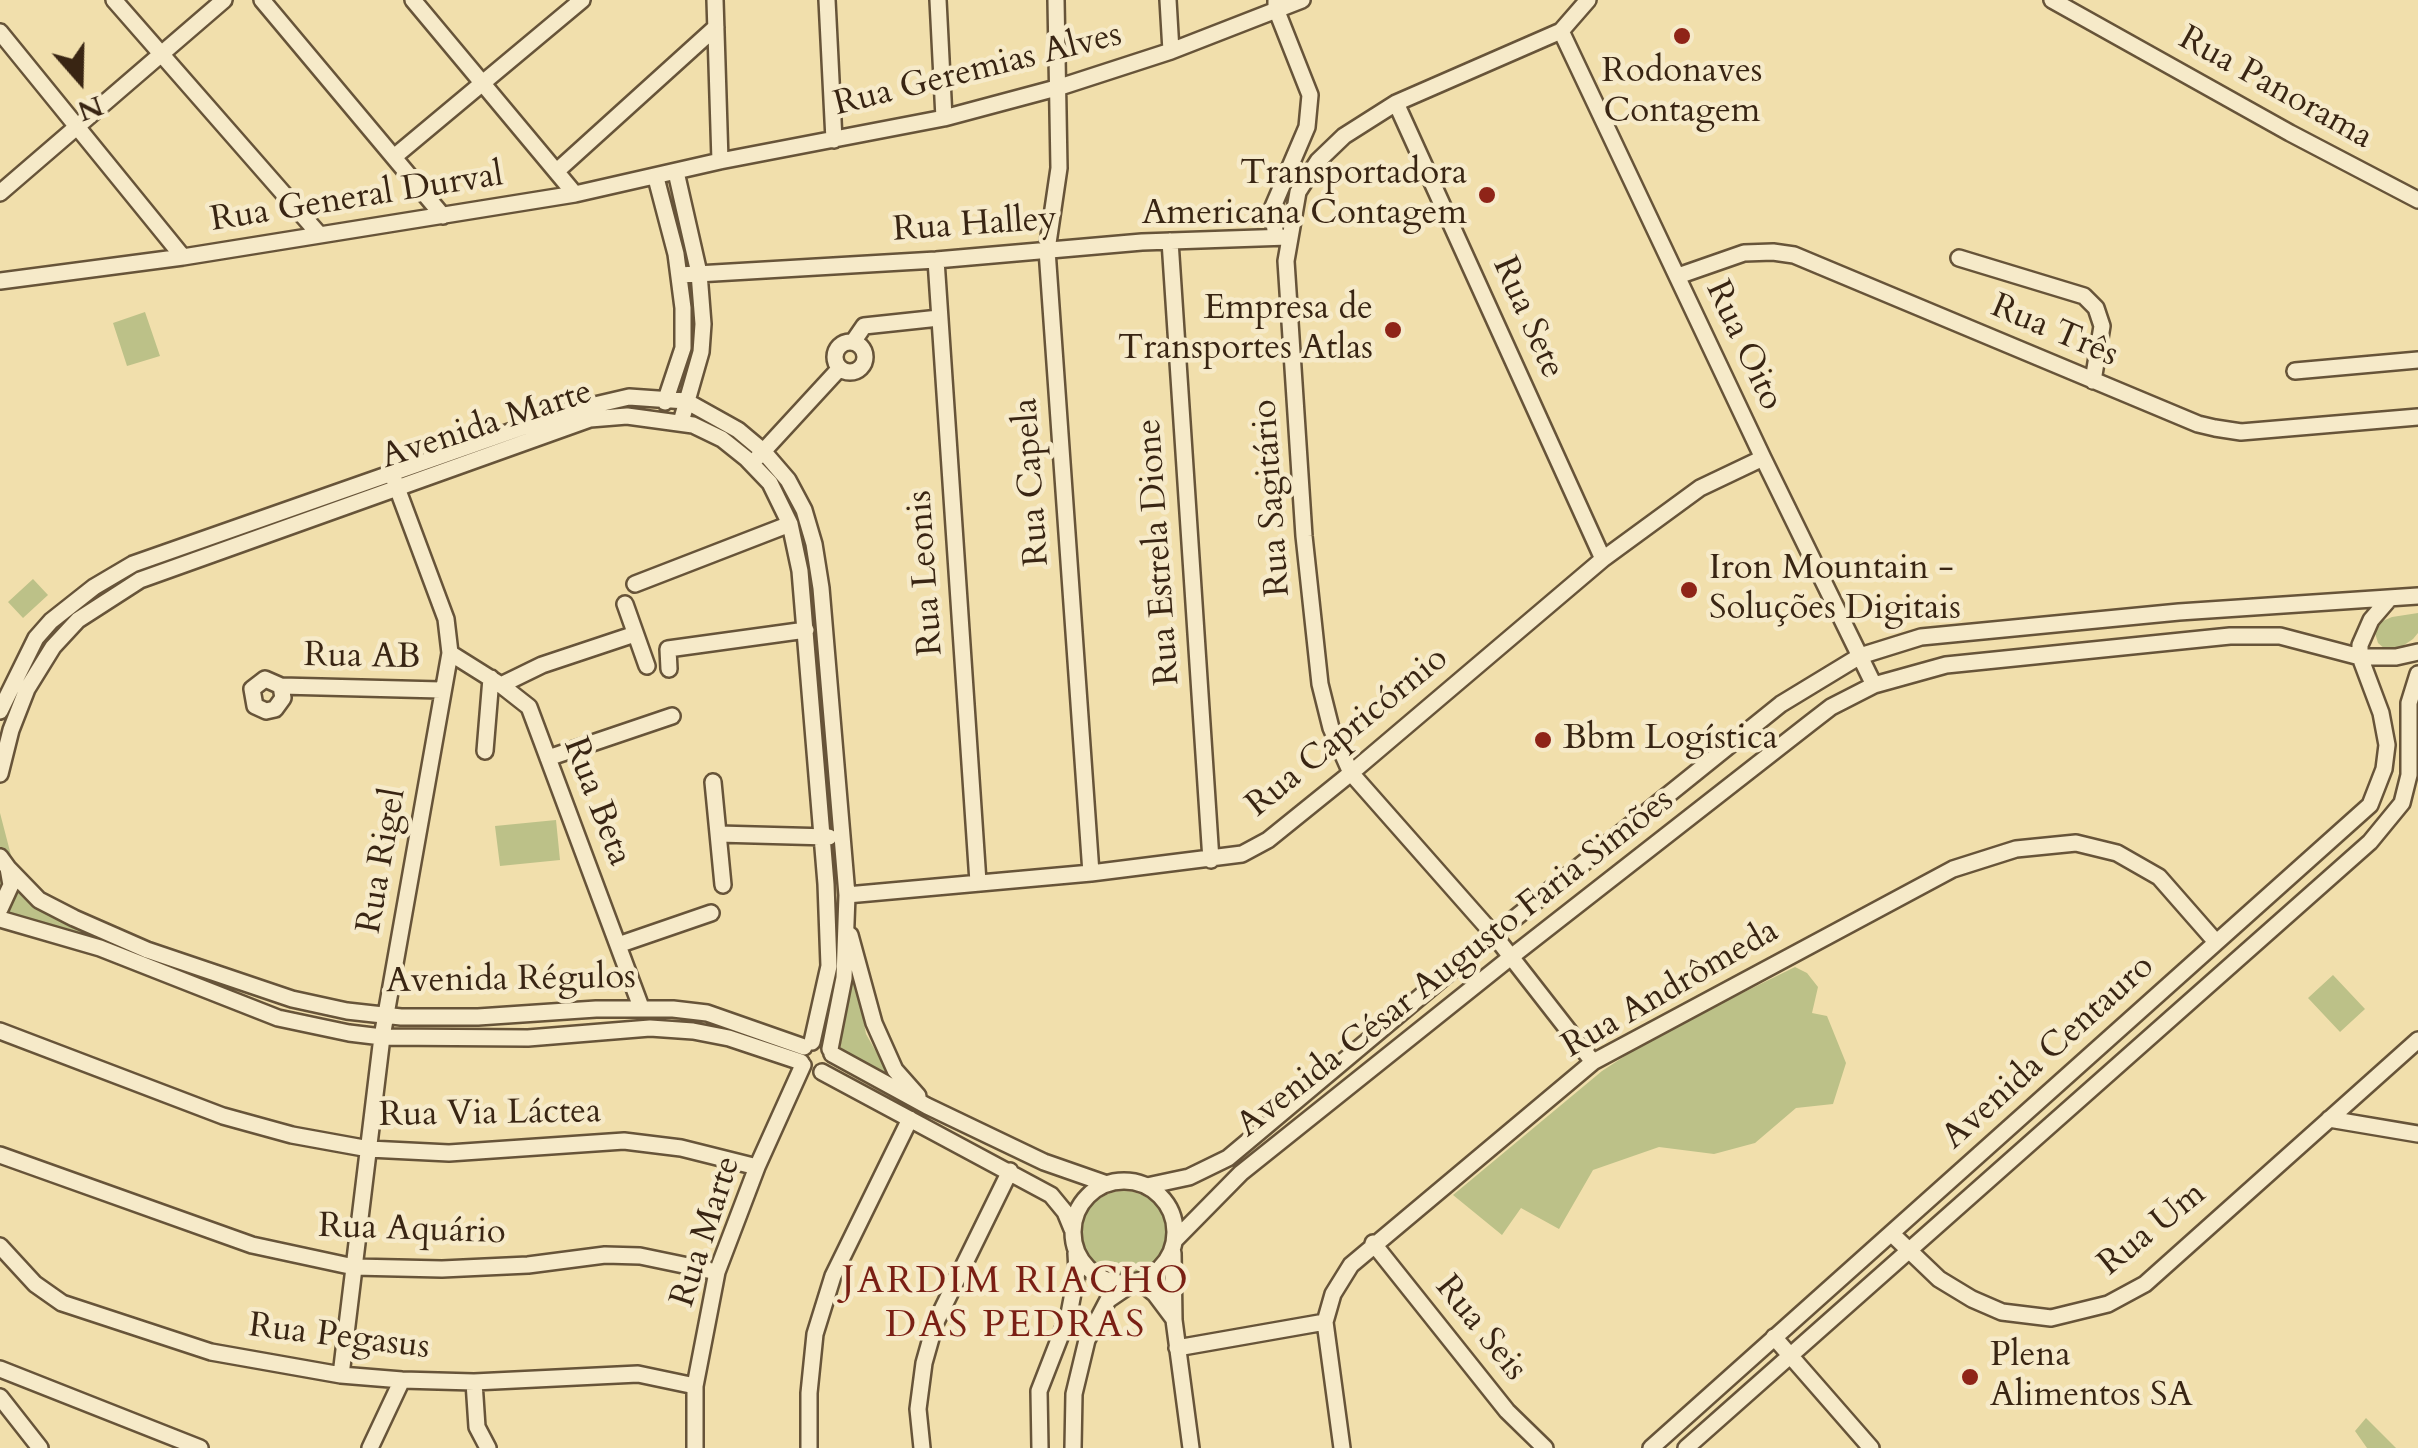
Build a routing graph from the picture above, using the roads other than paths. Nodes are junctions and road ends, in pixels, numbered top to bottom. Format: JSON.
{"nodes":[{"id":1,"x":114,"y":0,"type":"edge"},
{"id":2,"x":224,"y":0,"type":"edge"},
{"id":3,"x":262,"y":0,"type":"edge"},
{"id":4,"x":414,"y":0,"type":"edge"},
{"id":5,"x":582,"y":0,"type":"edge"},
{"id":6,"x":715,"y":0,"type":"edge"},
{"id":7,"x":827,"y":0,"type":"edge"},
{"id":8,"x":938,"y":0,"type":"edge"},
{"id":9,"x":1056,"y":0,"type":"edge"},
{"id":10,"x":1168,"y":0,"type":"edge"},
{"id":11,"x":1302,"y":0,"type":"edge"},
{"id":12,"x":1588,"y":0,"type":"edge"},
{"id":13,"x":2052,"y":0,"type":"edge"},
{"id":14,"x":1276,"y":5,"type":"edge"},
{"id":15,"x":716,"y":27,"type":"junction"},
{"id":16,"x":1561,"y":30,"type":"junction"},
{"id":17,"x":0,"y":32,"type":"edge"},
{"id":18,"x":1290,"y":41,"type":"junction"},
{"id":19,"x":1171,"y":51,"type":"junction"},
{"id":20,"x":161,"y":54,"type":"junction"},
{"id":21,"x":484,"y":84,"type":"junction"},
{"id":22,"x":1060,"y":87,"type":"junction"},
{"id":23,"x":1396,"y":103,"type":"junction"},
{"id":24,"x":944,"y":118,"type":"junction"},
{"id":25,"x":77,"y":126,"type":"junction"},
{"id":26,"x":834,"y":140,"type":"junction"},
{"id":27,"x":394,"y":158,"type":"junction"},
{"id":28,"x":720,"y":161,"type":"junction"},
{"id":29,"x":558,"y":170,"type":"junction"},
{"id":30,"x":676,"y":172,"type":"junction"},
{"id":31,"x":656,"y":178,"type":"junction"},
{"id":32,"x":0,"y":192,"type":"edge"},
{"id":33,"x":576,"y":194,"type":"junction"},
{"id":34,"x":2418,"y":200,"type":"edge"},
{"id":35,"x":444,"y":216,"type":"junction"},
{"id":36,"x":318,"y":233,"type":"junction"},
{"id":37,"x":1282,"y":237,"type":"junction"},
{"id":38,"x":1170,"y":241,"type":"junction"},
{"id":39,"x":1047,"y":250,"type":"junction"},
{"id":40,"x":184,"y":256,"type":"junction"},
{"id":41,"x":1959,"y":258,"type":"dead end"},
{"id":42,"x":936,"y":260,"type":"junction"},
{"id":43,"x":698,"y":273,"type":"junction"},
{"id":44,"x":680,"y":275,"type":"junction"},
{"id":45,"x":1678,"y":276,"type":"junction"},
{"id":46,"x":0,"y":281,"type":"edge"},
{"id":47,"x":940,"y":318,"type":"junction"},
{"id":48,"x":2418,"y":360,"type":"edge"},
{"id":49,"x":2295,"y":371,"type":"dead end"},
{"id":50,"x":2092,"y":381,"type":"junction"},
{"id":51,"x":665,"y":397,"type":"junction"},
{"id":52,"x":686,"y":401,"type":"junction"},
{"id":53,"x":2418,"y":417,"type":"edge"},
{"id":54,"x":662,"y":419,"type":"junction"},
{"id":55,"x":682,"y":422,"type":"junction"},
{"id":56,"x":758,"y":457,"type":"junction"},
{"id":57,"x":1762,"y":458,"type":"junction"},
{"id":58,"x":394,"y":479,"type":"junction"},
{"id":59,"x":790,"y":524,"type":"junction"},
{"id":60,"x":1603,"y":559,"type":"junction"},
{"id":61,"x":160,"y":562,"type":"junction"},
{"id":62,"x":636,"y":584,"type":"dead end"},
{"id":63,"x":2418,"y":596,"type":"edge"},
{"id":64,"x":2390,"y":598,"type":"junction"},
{"id":65,"x":625,"y":604,"type":"dead end"},
{"id":66,"x":806,"y":630,"type":"junction"},
{"id":67,"x":635,"y":634,"type":"junction"},
{"id":68,"x":2418,"y":652,"type":"edge"},
{"id":69,"x":450,"y":653,"type":"junction"},
{"id":70,"x":1860,"y":656,"type":"junction"},
{"id":71,"x":2360,"y":656,"type":"junction"},
{"id":72,"x":648,"y":666,"type":"dead end"},
{"id":73,"x":670,"y":669,"type":"dead end"},
{"id":74,"x":2418,"y":674,"type":"edge"},
{"id":75,"x":496,"y":682,"type":"junction"},
{"id":76,"x":1874,"y":685,"type":"junction"},
{"id":77,"x":280,"y":686,"type":"dead end"},
{"id":78,"x":442,"y":690,"type":"junction"},
{"id":79,"x":0,"y":711,"type":"edge"},
{"id":80,"x":672,"y":716,"type":"dead end"},
{"id":81,"x":6,"y":728,"type":"edge"},
{"id":82,"x":485,"y":751,"type":"dead end"},
{"id":83,"x":548,"y":758,"type":"junction"},
{"id":84,"x":1351,"y":773,"type":"junction"},
{"id":85,"x":0,"y":774,"type":"edge"},
{"id":86,"x":713,"y":782,"type":"dead end"},
{"id":87,"x":718,"y":834,"type":"junction"},
{"id":88,"x":841,"y":836,"type":"junction"},
{"id":89,"x":822,"y":838,"type":"junction"},
{"id":90,"x":3,"y":858,"type":"edge"},
{"id":91,"x":1210,"y":860,"type":"junction"},
{"id":92,"x":1091,"y":873,"type":"junction"},
{"id":93,"x":978,"y":882,"type":"junction"},
{"id":94,"x":724,"y":885,"type":"dead end"},
{"id":95,"x":847,"y":894,"type":"junction"},
{"id":96,"x":0,"y":908,"type":"edge"},
{"id":97,"x":711,"y":913,"type":"dead end"},
{"id":98,"x":0,"y":919,"type":"edge"},
{"id":99,"x":846,"y":922,"type":"junction"},
{"id":100,"x":1494,"y":936,"type":"junction"},
{"id":101,"x":2216,"y":942,"type":"junction"},
{"id":102,"x":618,"y":945,"type":"junction"},
{"id":103,"x":1510,"y":957,"type":"junction"},
{"id":104,"x":641,"y":1007,"type":"junction"},
{"id":105,"x":386,"y":1016,"type":"junction"},
{"id":106,"x":0,"y":1031,"type":"edge"},
{"id":107,"x":382,"y":1037,"type":"junction"},
{"id":108,"x":2418,"y":1040,"type":"edge"},
{"id":109,"x":831,"y":1051,"type":"junction"},
{"id":110,"x":809,"y":1060,"type":"junction"},
{"id":111,"x":1593,"y":1062,"type":"junction"},
{"id":112,"x":927,"y":1106,"type":"junction"},
{"id":113,"x":910,"y":1119,"type":"junction"},
{"id":114,"x":2329,"y":1119,"type":"junction"},
{"id":115,"x":2418,"y":1134,"type":"edge"},
{"id":116,"x":369,"y":1149,"type":"junction"},
{"id":117,"x":0,"y":1155,"type":"edge"},
{"id":118,"x":757,"y":1168,"type":"junction"},
{"id":119,"x":1010,"y":1171,"type":"junction"},
{"id":120,"x":1107,"y":1184,"type":"junction"},
{"id":121,"x":1147,"y":1186,"type":"junction"},
{"id":122,"x":1073,"y":1231,"type":"junction"},
{"id":123,"x":1892,"y":1234,"type":"junction"},
{"id":124,"x":1374,"y":1243,"type":"junction"},
{"id":125,"x":1174,"y":1244,"type":"junction"},
{"id":126,"x":1076,"y":1249,"type":"junction"},
{"id":127,"x":2,"y":1250,"type":"edge"},
{"id":128,"x":1909,"y":1254,"type":"junction"},
{"id":129,"x":354,"y":1266,"type":"junction"},
{"id":130,"x":717,"y":1272,"type":"junction"},
{"id":131,"x":1136,"y":1282,"type":"junction"},
{"id":132,"x":1174,"y":1320,"type":"junction"},
{"id":133,"x":1325,"y":1322,"type":"junction"},
{"id":134,"x":1774,"y":1338,"type":"junction"},
{"id":135,"x":1177,"y":1348,"type":"junction"},
{"id":136,"x":1791,"y":1357,"type":"junction"},
{"id":137,"x":0,"y":1369,"type":"edge"},
{"id":138,"x":341,"y":1375,"type":"junction"},
{"id":139,"x":402,"y":1380,"type":"junction"},
{"id":140,"x":474,"y":1382,"type":"junction"},
{"id":141,"x":695,"y":1386,"type":"junction"},
{"id":142,"x":0,"y":1397,"type":"edge"},
{"id":143,"x":40,"y":1448,"type":"edge"},
{"id":144,"x":200,"y":1448,"type":"edge"},
{"id":145,"x":370,"y":1448,"type":"edge"},
{"id":146,"x":488,"y":1448,"type":"edge"},
{"id":147,"x":695,"y":1448,"type":"edge"},
{"id":148,"x":809,"y":1448,"type":"edge"},
{"id":149,"x":922,"y":1448,"type":"edge"},
{"id":150,"x":1040,"y":1448,"type":"edge"},
{"id":151,"x":1072,"y":1448,"type":"edge"},
{"id":152,"x":1192,"y":1448,"type":"edge"},
{"id":153,"x":1342,"y":1448,"type":"edge"},
{"id":154,"x":1545,"y":1448,"type":"edge"},
{"id":155,"x":1651,"y":1448,"type":"edge"},
{"id":156,"x":1686,"y":1448,"type":"edge"},
{"id":157,"x":1870,"y":1448,"type":"edge"}],
"edges":[{"from":1,"to":20,"type":"street"},
{"from":2,"to":20,"type":"street"},
{"from":3,"to":27,"type":"street"},
{"from":4,"to":21,"type":"street"},
{"from":5,"to":21,"type":"street"},
{"from":6,"to":15,"type":"street"},
{"from":7,"to":26,"type":"street"},
{"from":8,"to":24,"type":"street"},
{"from":9,"to":22,"type":"street","name":"Rua Capela"},
{"from":10,"to":19,"type":"street"},
{"from":11,"to":14,"type":"street","name":"Rua Geremias Alves"},
{"from":11,"to":18,"type":"street"},
{"from":12,"to":16,"type":"street","name":"Rua Sagitário"},
{"from":13,"to":34,"type":"street","name":"Rua Panorama"},
{"from":14,"to":18,"type":"street"},
{"from":14,"to":19,"type":"street","name":"Rua Geremias Alves"},
{"from":15,"to":28,"type":"street"},
{"from":15,"to":29,"type":"street"},
{"from":16,"to":23,"type":"street","name":"Rua Sagitário"},
{"from":16,"to":45,"type":"street","name":"Rua Oito"},
{"from":17,"to":25,"type":"street"},
{"from":18,"to":37,"type":"street"},
{"from":19,"to":22,"type":"street","name":"Rua Geremias Alves"},
{"from":20,"to":25,"type":"street"},
{"from":20,"to":36,"type":"street"},
{"from":21,"to":27,"type":"street"},
{"from":21,"to":29,"type":"street"},
{"from":22,"to":24,"type":"street","name":"Rua Geremias Alves"},
{"from":22,"to":39,"type":"street","name":"Rua Capela"},
{"from":23,"to":37,"type":"street","name":"Rua Sagitário"},
{"from":23,"to":60,"type":"street","name":"Rua Sete"},
{"from":24,"to":26,"type":"street","name":"Rua Geremias Alves"},
{"from":25,"to":32,"type":"street"},
{"from":25,"to":40,"type":"street"},
{"from":26,"to":28,"type":"street","name":"Rua Geremias Alves"},
{"from":27,"to":35,"type":"street"},
{"from":28,"to":30,"type":"street","name":"Rua General Durval"},
{"from":29,"to":33,"type":"street"},
{"from":30,"to":31,"type":"street","name":"Rua General Durval"},
{"from":30,"to":43,"type":"street"},
{"from":31,"to":33,"type":"street","name":"Rua General Durval"},
{"from":31,"to":44,"type":"street"},
{"from":33,"to":35,"type":"street","name":"Rua General Durval"},
{"from":35,"to":36,"type":"street","name":"Rua General Durval"},
{"from":36,"to":40,"type":"street","name":"Rua General Durval"},
{"from":37,"to":38,"type":"street","name":"Rua Halley"},
{"from":37,"to":84,"type":"street","name":"Rua Sagitário"},
{"from":38,"to":39,"type":"street","name":"Rua Halley"},
{"from":38,"to":91,"type":"street","name":"Rua Estrela Dione"},
{"from":39,"to":42,"type":"street","name":"Rua Halley"},
{"from":39,"to":92,"type":"street","name":"Rua Capela"},
{"from":40,"to":46,"type":"street","name":"Rua General Durval"},
{"from":41,"to":50,"type":"street"},
{"from":42,"to":43,"type":"street","name":"Rua Halley"},
{"from":42,"to":47,"type":"street","name":"Rua Leonis"},
{"from":43,"to":44,"type":"street","name":"Rua Halley"},
{"from":43,"to":52,"type":"street"},
{"from":44,"to":51,"type":"street"},
{"from":45,"to":50,"type":"street","name":"Rua Três"},
{"from":45,"to":57,"type":"street","name":"Rua Oito"},
{"from":47,"to":56,"type":"street"},
{"from":47,"to":93,"type":"street","name":"Rua Leonis"},
{"from":48,"to":49,"type":"street"},
{"from":50,"to":53,"type":"street","name":"Rua Três"},
{"from":51,"to":52,"type":"street","name":"Avenida Marte"},
{"from":51,"to":54,"type":"street"},
{"from":51,"to":58,"type":"street","name":"Avenida Marte"},
{"from":52,"to":55,"type":"street"},
{"from":52,"to":56,"type":"street","name":"Avenida Marte"},
{"from":54,"to":55,"type":"street","name":"Avenida Marte"},
{"from":54,"to":58,"type":"street","name":"Avenida Marte"},
{"from":55,"to":56,"type":"street","name":"Avenida Marte"},
{"from":56,"to":59,"type":"street","name":"Avenida Marte"},
{"from":56,"to":88,"type":"street","name":"Avenida Marte"},
{"from":57,"to":60,"type":"street","name":"Rua Capricórnio"},
{"from":57,"to":70,"type":"street","name":"Rua Oito"},
{"from":58,"to":61,"type":"street","name":"Avenida Marte"},
{"from":58,"to":69,"type":"street","name":"Rua Rigel"},
{"from":59,"to":62,"type":"street"},
{"from":59,"to":66,"type":"street","name":"Avenida Marte"},
{"from":60,"to":84,"type":"street","name":"Rua Capricórnio"},
{"from":61,"to":79,"type":"street","name":"Avenida Marte"},
{"from":61,"to":81,"type":"street","name":"Avenida Marte"},
{"from":63,"to":64,"type":"street","name":"Avenida César Augusto Faria Simões"},
{"from":64,"to":70,"type":"street","name":"Avenida César Augusto Faria Simões"},
{"from":64,"to":71,"type":"street"},
{"from":65,"to":67,"type":"street"},
{"from":66,"to":73,"type":"street"},
{"from":66,"to":89,"type":"street","name":"Avenida Marte"},
{"from":67,"to":72,"type":"street"},
{"from":67,"to":75,"type":"street"},
{"from":68,"to":71,"type":"street","name":"Avenida César Augusto Faria Simões"},
{"from":69,"to":75,"type":"street","name":"Rua Beta"},
{"from":69,"to":78,"type":"street","name":"Rua Rigel"},
{"from":70,"to":76,"type":"street","name":"Rua Oito"},
{"from":70,"to":100,"type":"street","name":"Avenida César Augusto Faria Simões"},
{"from":71,"to":76,"type":"street","name":"Avenida César Augusto Faria Simões"},
{"from":71,"to":101,"type":"street","name":"Avenida Centauro"},
{"from":74,"to":128,"type":"street","name":"Avenida Centauro"},
{"from":75,"to":82,"type":"street"},
{"from":75,"to":83,"type":"street","name":"Rua Beta"},
{"from":76,"to":103,"type":"street","name":"Avenida César Augusto Faria Simões"},
{"from":77,"to":78,"type":"street","name":"Rua AB"},
{"from":78,"to":105,"type":"street","name":"Rua Rigel"},
{"from":80,"to":83,"type":"street"},
{"from":81,"to":85,"type":"street","name":"Avenida Marte"},
{"from":83,"to":102,"type":"street","name":"Rua Beta"},
{"from":84,"to":91,"type":"street","name":"Rua Capricórnio"},
{"from":84,"to":100,"type":"street","name":"Rua Sagitário"},
{"from":86,"to":87,"type":"street"},
{"from":87,"to":89,"type":"street"},
{"from":87,"to":94,"type":"street"},
{"from":88,"to":89,"type":"street"},
{"from":88,"to":95,"type":"street","name":"Avenida Marte"},
{"from":89,"to":110,"type":"street","name":"Avenida Marte"},
{"from":90,"to":96,"type":"street"},
{"from":90,"to":105,"type":"street","name":"Avenida Régulos"},
{"from":91,"to":92,"type":"street","name":"Rua Capricórnio"},
{"from":92,"to":93,"type":"street","name":"Rua Capricórnio"},
{"from":93,"to":95,"type":"street","name":"Rua Capricórnio"},
{"from":95,"to":99,"type":"street","name":"Avenida Marte"},
{"from":97,"to":102,"type":"street"},
{"from":98,"to":107,"type":"street","name":"Avenida Régulos"},
{"from":99,"to":109,"type":"street","name":"Avenida Marte"},
{"from":99,"to":112,"type":"street"},
{"from":100,"to":103,"type":"street","name":"Rua Sagitário"},
{"from":100,"to":121,"type":"street","name":"Avenida César Augusto Faria Simões"},
{"from":101,"to":111,"type":"street","name":"Rua Andrômeda"},
{"from":101,"to":123,"type":"street","name":"Avenida Centauro"},
{"from":102,"to":104,"type":"street","name":"Rua Beta"},
{"from":103,"to":111,"type":"street","name":"Rua Sagitário"},
{"from":103,"to":125,"type":"street","name":"Avenida César Augusto Faria Simões"},
{"from":104,"to":105,"type":"street","name":"Avenida Régulos"},
{"from":104,"to":110,"type":"street","name":"Avenida Régulos"},
{"from":105,"to":107,"type":"street","name":"Rua Rigel"},
{"from":106,"to":116,"type":"street","name":"Rua Via Láctea"},
{"from":107,"to":110,"type":"street","name":"Avenida Régulos"},
{"from":107,"to":116,"type":"street","name":"Rua Rigel"},
{"from":108,"to":114,"type":"street","name":"Rua Um"},
{"from":109,"to":110,"type":"street","name":"Avenida Marte"},
{"from":109,"to":110,"type":"street"},
{"from":109,"to":112,"type":"street"},
{"from":110,"to":113,"type":"street","name":"Avenida Régulos"},
{"from":110,"to":118,"type":"street","name":"Rua Marte"},
{"from":111,"to":124,"type":"street","name":"Rua Andrômeda"},
{"from":112,"to":120,"type":"street"},
{"from":113,"to":119,"type":"street","name":"Avenida Régulos"},
{"from":113,"to":148,"type":"street"},
{"from":114,"to":115,"type":"street"},
{"from":114,"to":128,"type":"street","name":"Rua Um"},
{"from":116,"to":118,"type":"street","name":"Rua Via Láctea"},
{"from":116,"to":129,"type":"street","name":"Rua Rigel"},
{"from":117,"to":129,"type":"street","name":"Rua Aquário"},
{"from":118,"to":130,"type":"street","name":"Rua Marte"},
{"from":119,"to":122,"type":"street","name":"Avenida Régulos"},
{"from":119,"to":149,"type":"street"},
{"from":120,"to":121,"type":"street"},
{"from":120,"to":122,"type":"street"},
{"from":121,"to":125,"type":"street"},
{"from":122,"to":126,"type":"street"},
{"from":123,"to":128,"type":"street","name":"Rua Um"},
{"from":123,"to":134,"type":"street","name":"Avenida Centauro"},
{"from":124,"to":133,"type":"street","name":"Rua Andrômeda"},
{"from":124,"to":154,"type":"street","name":"Rua Seis"},
{"from":125,"to":131,"type":"street"},
{"from":125,"to":132,"type":"street"},
{"from":126,"to":131,"type":"street"},
{"from":126,"to":150,"type":"street"},
{"from":127,"to":138,"type":"street","name":"Rua Pegasus"},
{"from":128,"to":136,"type":"street","name":"Avenida Centauro"},
{"from":129,"to":130,"type":"street","name":"Rua Aquário"},
{"from":129,"to":138,"type":"street","name":"Rua Rigel"},
{"from":130,"to":141,"type":"street","name":"Rua Marte"},
{"from":131,"to":132,"type":"street"},
{"from":131,"to":151,"type":"street"},
{"from":132,"to":135,"type":"street"},
{"from":133,"to":135,"type":"street"},
{"from":133,"to":153,"type":"street","name":"Rua Andrômeda"},
{"from":134,"to":136,"type":"street"},
{"from":134,"to":155,"type":"street","name":"Avenida Centauro"},
{"from":135,"to":152,"type":"street"},
{"from":136,"to":156,"type":"street","name":"Avenida Centauro"},
{"from":136,"to":157,"type":"street"},
{"from":137,"to":144,"type":"street"},
{"from":138,"to":139,"type":"street","name":"Rua Pegasus"},
{"from":139,"to":140,"type":"street","name":"Rua Pegasus"},
{"from":139,"to":145,"type":"street"},
{"from":140,"to":141,"type":"street","name":"Rua Pegasus"},
{"from":140,"to":146,"type":"street"},
{"from":141,"to":147,"type":"street","name":"Rua Marte"},
{"from":142,"to":143,"type":"street"}]}
